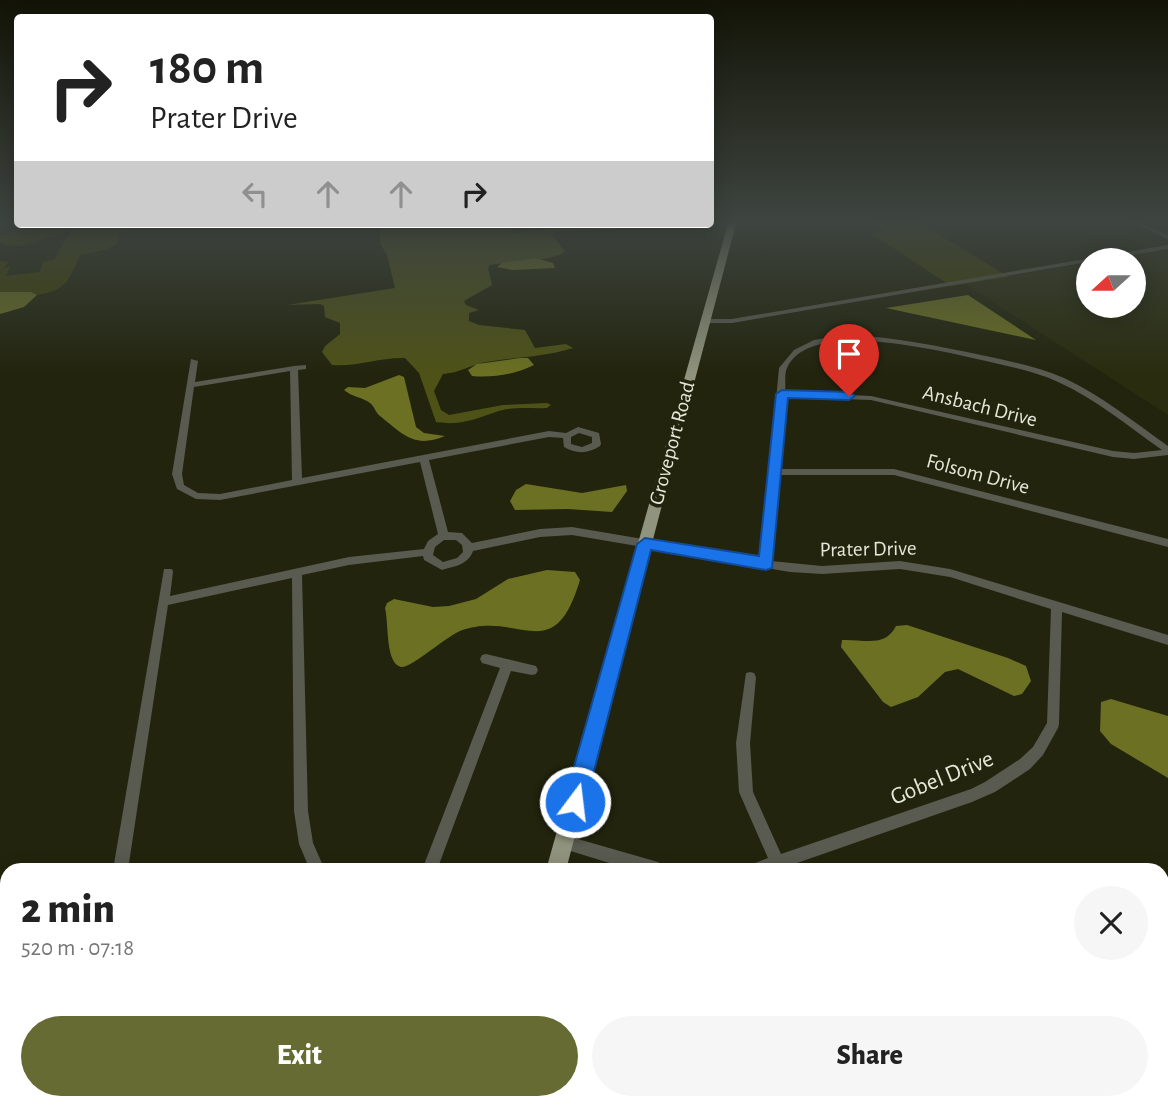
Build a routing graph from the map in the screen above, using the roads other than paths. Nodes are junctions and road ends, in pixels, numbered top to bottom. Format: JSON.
{"nodes":[{"id":1,"x":719,"y":272,"type":"edge"},
{"id":2,"x":1022,"y":272,"type":"edge"},
{"id":3,"x":706,"y":321,"type":"junction"},
{"id":4,"x":194,"y":360,"type":"dead end"},
{"id":5,"x":191,"y":385,"type":"junction"},
{"id":6,"x":782,"y":394,"type":"junction"},
{"id":7,"x":567,"y":436,"type":"dead end"},
{"id":8,"x":1168,"y":451,"type":"edge"},
{"id":9,"x":424,"y":458,"type":"junction"},
{"id":10,"x":774,"y":472,"type":"junction"},
{"id":11,"x":297,"y":482,"type":"junction"},
{"id":12,"x":444,"y":536,"type":"junction"},
{"id":13,"x":1168,"y":543,"type":"edge"},
{"id":14,"x":645,"y":544,"type":"junction"},
{"id":15,"x":469,"y":548,"type":"junction"},
{"id":16,"x":427,"y":552,"type":"junction"},
{"id":17,"x":766,"y":564,"type":"junction"},
{"id":18,"x":168,"y":572,"type":"dead end"},
{"id":19,"x":297,"y":572,"type":"junction"},
{"id":20,"x":163,"y":602,"type":"junction"},
{"id":21,"x":1056,"y":606,"type":"junction"},
{"id":22,"x":1168,"y":640,"type":"edge"},
{"id":23,"x":486,"y":659,"type":"dead end"},
{"id":24,"x":507,"y":665,"type":"junction"},
{"id":25,"x":532,"y":670,"type":"dead end"},
{"id":26,"x":750,"y":677,"type":"dead end"},
{"id":27,"x":564,"y":842,"type":"junction"},
{"id":28,"x":778,"y":862,"type":"junction"},
{"id":29,"x":121,"y":863,"type":"edge"},
{"id":30,"x":315,"y":863,"type":"edge"},
{"id":31,"x":432,"y":863,"type":"edge"},
{"id":32,"x":558,"y":863,"type":"edge"},
{"id":33,"x":634,"y":863,"type":"edge"},
{"id":34,"x":775,"y":863,"type":"edge"}],
"edges":[{"from":1,"to":3,"type":"main road","name":"Groveport Road"},
{"from":2,"to":3,"type":"street"},
{"from":3,"to":14,"type":"main road","name":"Groveport Road"},
{"from":4,"to":5,"type":"street"},
{"from":5,"to":11,"type":"street"},
{"from":5,"to":11,"type":"street"},
{"from":6,"to":8,"type":"street","name":"Ansbach Drive"},
{"from":6,"to":8,"type":"street"},
{"from":6,"to":10,"type":"street"},
{"from":7,"to":9,"type":"street"},
{"from":9,"to":11,"type":"street"},
{"from":9,"to":12,"type":"street"},
{"from":10,"to":13,"type":"street","name":"Folsom Drive"},
{"from":10,"to":17,"type":"street"},
{"from":12,"to":15,"type":"street"},
{"from":12,"to":16,"type":"street"},
{"from":14,"to":15,"type":"street","name":"Prater Drive"},
{"from":14,"to":17,"type":"street","name":"Prater Drive"},
{"from":14,"to":27,"type":"main road","name":"Groveport Road"},
{"from":15,"to":16,"type":"street"},
{"from":16,"to":19,"type":"street"},
{"from":17,"to":21,"type":"street","name":"Prater Drive"},
{"from":18,"to":20,"type":"street"},
{"from":19,"to":20,"type":"street"},
{"from":19,"to":30,"type":"street"},
{"from":20,"to":29,"type":"street"},
{"from":21,"to":22,"type":"street","name":"Prater Drive"},
{"from":21,"to":28,"type":"street","name":"Gobel Drive"},
{"from":23,"to":24,"type":"street"},
{"from":24,"to":25,"type":"street"},
{"from":24,"to":31,"type":"street"},
{"from":26,"to":28,"type":"street"},
{"from":27,"to":32,"type":"main road","name":"Groveport Road"},
{"from":27,"to":33,"type":"street"},
{"from":28,"to":34,"type":"street","name":"Gobel Drive"}]}
